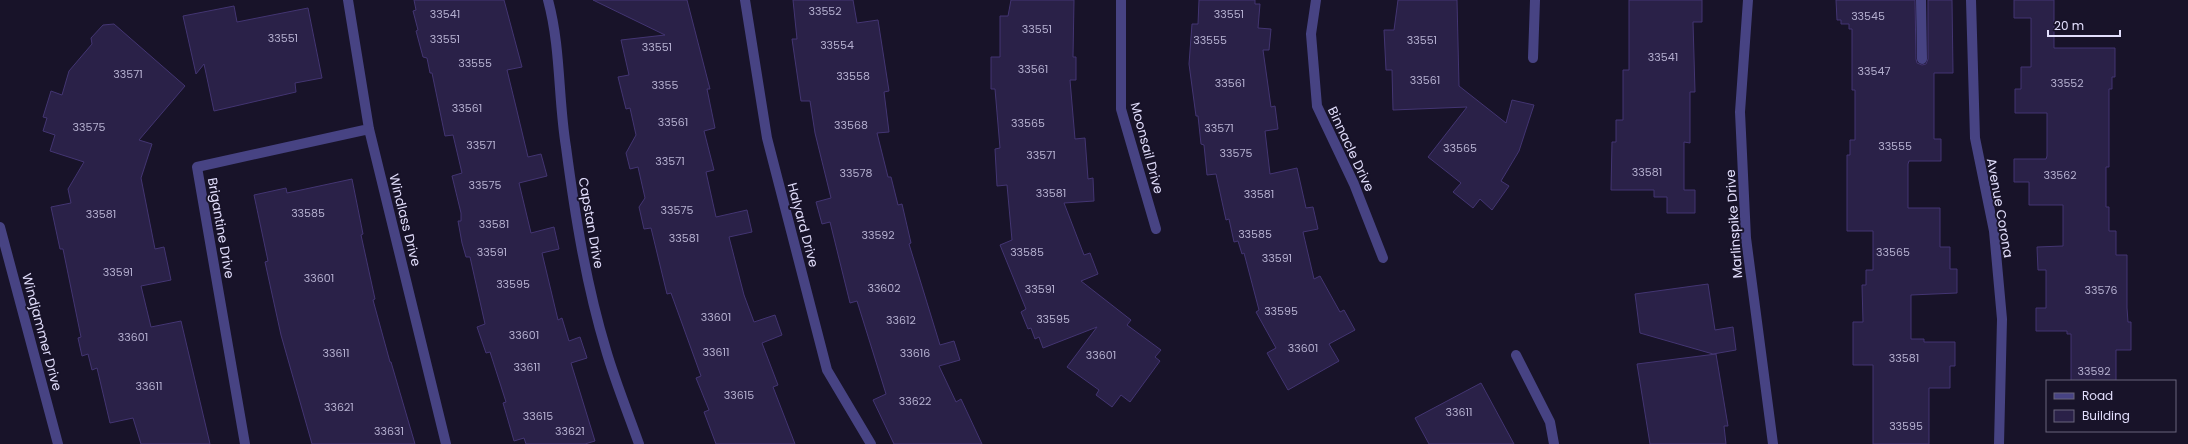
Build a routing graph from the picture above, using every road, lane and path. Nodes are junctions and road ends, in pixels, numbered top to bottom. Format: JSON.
{"nodes":[{"id":1,"x":348,"y":0,"type":"edge"},
{"id":2,"x":548,"y":0,"type":"edge"},
{"id":3,"x":745,"y":0,"type":"edge"},
{"id":4,"x":1121,"y":0,"type":"edge"},
{"id":5,"x":1316,"y":0,"type":"edge"},
{"id":6,"x":1535,"y":0,"type":"edge"},
{"id":7,"x":1748,"y":0,"type":"edge"},
{"id":8,"x":1921,"y":0,"type":"edge"},
{"id":9,"x":1971,"y":0,"type":"edge"},
{"id":10,"x":1533,"y":58,"type":"dead end"},
{"id":11,"x":1922,"y":59,"type":"dead end"},
{"id":12,"x":369,"y":129,"type":"junction"},
{"id":13,"x":0,"y":227,"type":"edge"},
{"id":14,"x":1156,"y":230,"type":"dead end"},
{"id":15,"x":1383,"y":258,"type":"dead end"},
{"id":16,"x":1516,"y":355,"type":"dead end"},
{"id":17,"x":58,"y":444,"type":"edge"},
{"id":18,"x":245,"y":444,"type":"edge"},
{"id":19,"x":446,"y":444,"type":"edge"},
{"id":20,"x":639,"y":444,"type":"edge"},
{"id":21,"x":871,"y":444,"type":"edge"},
{"id":22,"x":1554,"y":444,"type":"edge"},
{"id":23,"x":1773,"y":444,"type":"edge"},
{"id":24,"x":1999,"y":444,"type":"edge"}],
"edges":[{"from":1,"to":12,"type":"street","name":"Windlass Drive"},
{"from":2,"to":20,"type":"street","name":"Capstan Drive"},
{"from":3,"to":21,"type":"street","name":"Halyard Drive"},
{"from":4,"to":14,"type":"street","name":"Moonsail Drive"},
{"from":5,"to":15,"type":"street","name":"Binnacle Drive"},
{"from":6,"to":10,"type":"street"},
{"from":7,"to":23,"type":"street","name":"Marlinspike Drive"},
{"from":8,"to":11,"type":"street"},
{"from":9,"to":24,"type":"street","name":"Avenue Corona"},
{"from":12,"to":18,"type":"street","name":"Brigantine Drive"},
{"from":12,"to":19,"type":"street","name":"Windlass Drive"},
{"from":13,"to":17,"type":"street","name":"Windjammer Drive"},
{"from":16,"to":22,"type":"street"}]}
